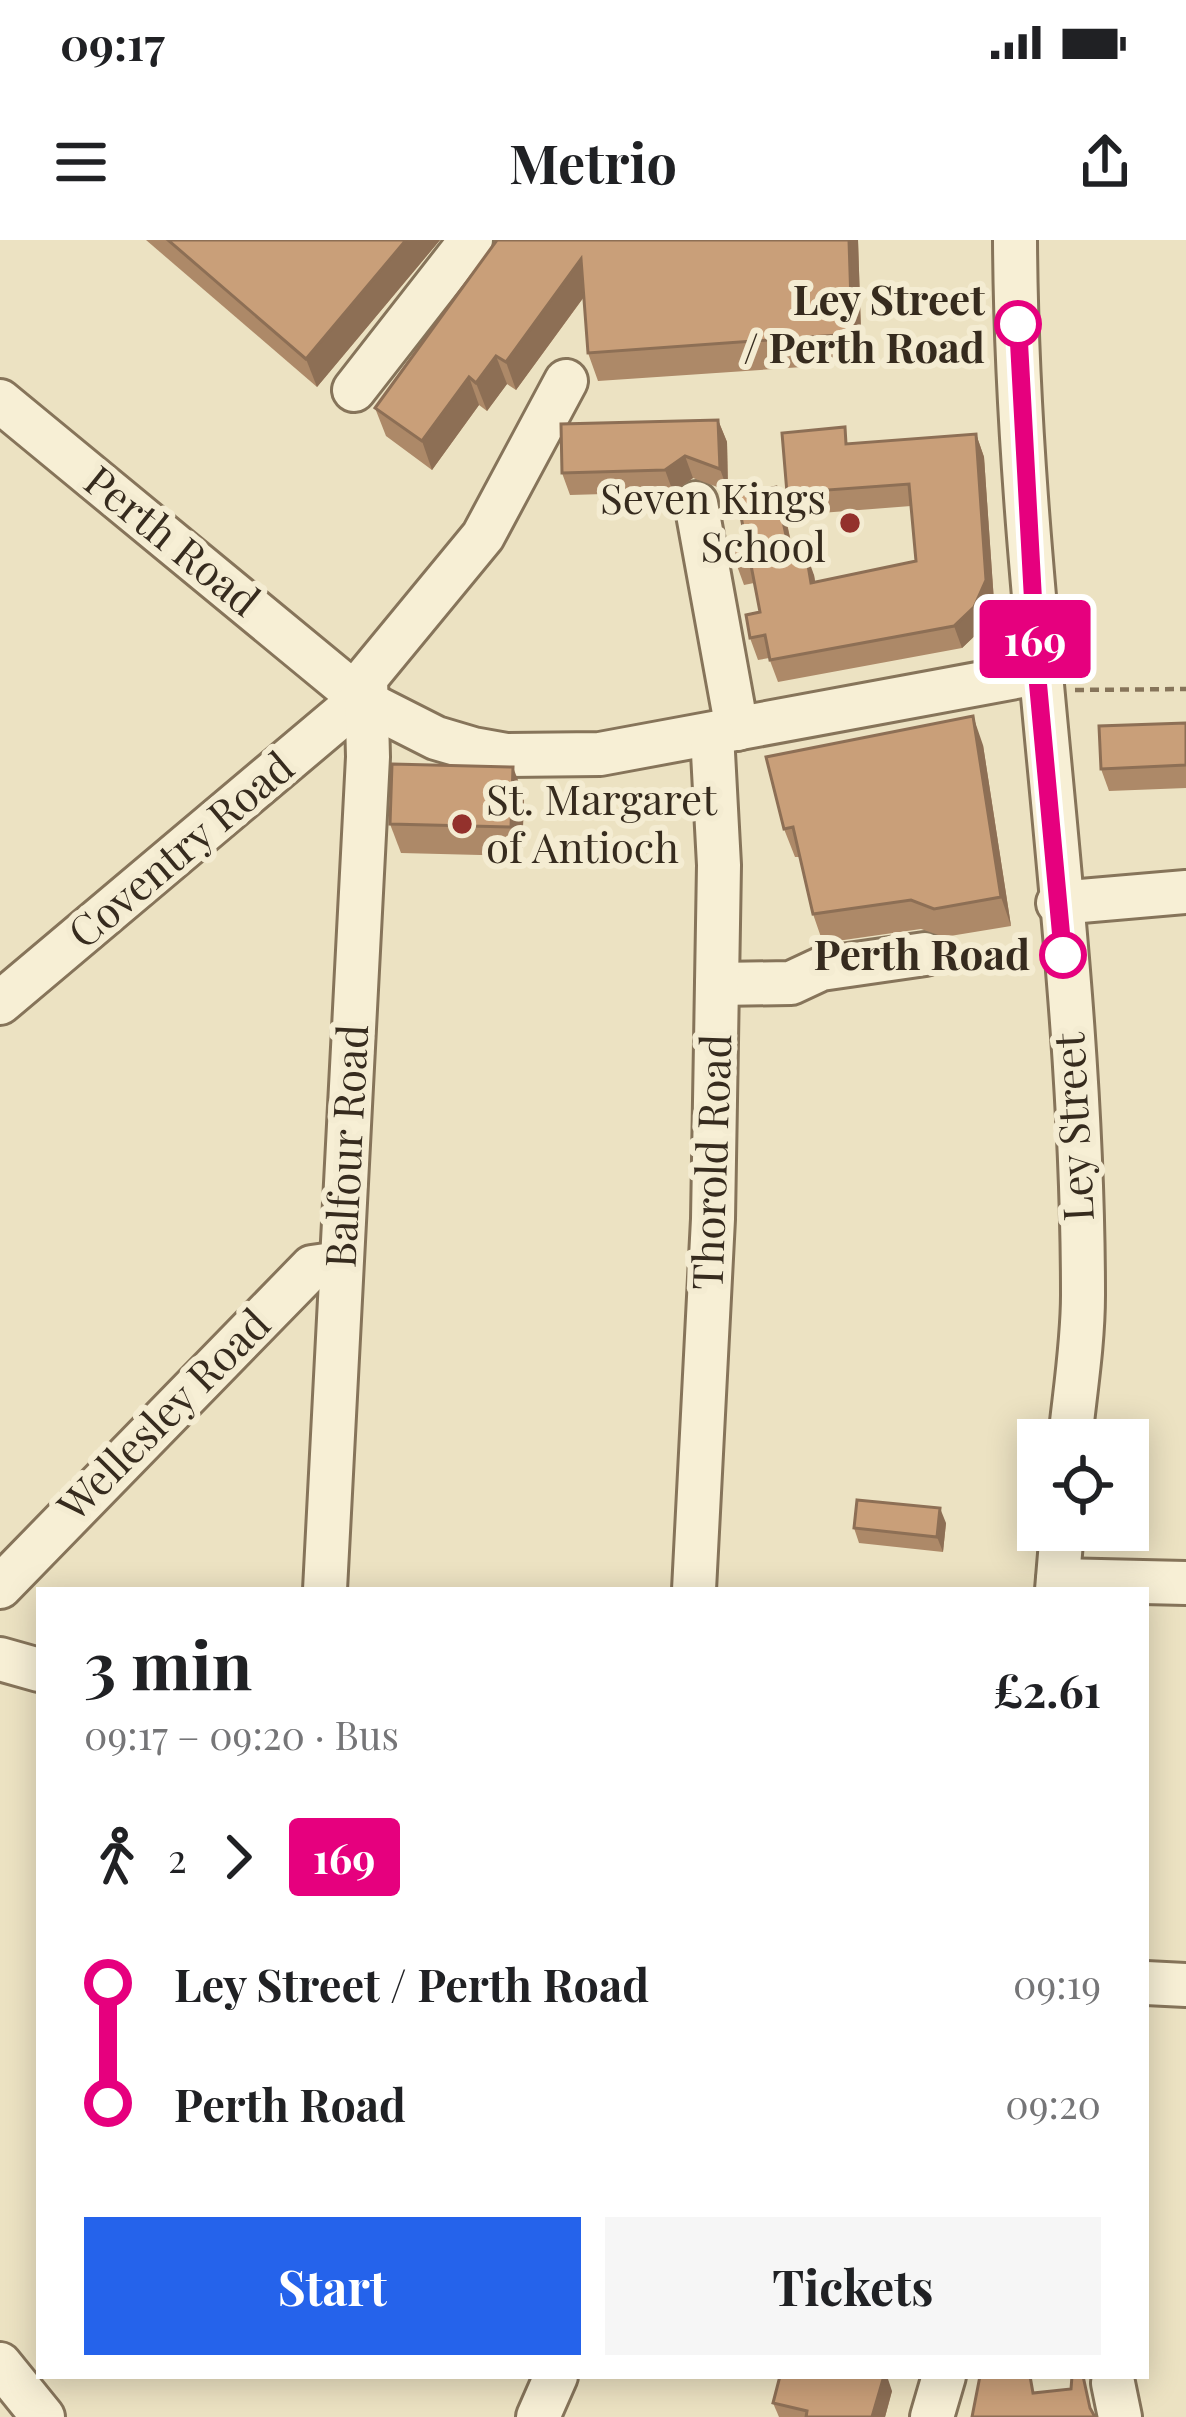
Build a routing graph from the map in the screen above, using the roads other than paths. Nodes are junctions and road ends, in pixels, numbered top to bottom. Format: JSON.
{"nodes":[{"id":1,"x":471,"y":240,"type":"edge"},
{"id":2,"x":1015,"y":240,"type":"edge"},
{"id":3,"x":566,"y":381,"type":"dead end"},
{"id":4,"x":354,"y":390,"type":"dead end"},
{"id":5,"x":9,"y":424,"type":"edge"},
{"id":6,"x":696,"y":503,"type":"dead end"},
{"id":7,"x":1038,"y":682,"type":"junction"},
{"id":8,"x":364,"y":702,"type":"junction"},
{"id":9,"x":724,"y":732,"type":"junction"},
{"id":10,"x":1186,"y":892,"type":"edge"},
{"id":11,"x":1058,"y":903,"type":"junction"},
{"id":12,"x":925,"y":954,"type":"dead end"},
{"id":13,"x":717,"y":984,"type":"junction"},
{"id":14,"x":0,"y":1003,"type":"edge"},
{"id":15,"x":340,"y":1263,"type":"junction"},
{"id":16,"x":1072,"y":1419,"type":"edge"},
{"id":17,"x":1060,"y":1551,"type":"edge"},
{"id":18,"x":1186,"y":1582,"type":"edge"},
{"id":19,"x":1057,"y":1585,"type":"edge"},
{"id":20,"x":0,"y":1587,"type":"edge"},
{"id":21,"x":325,"y":1587,"type":"edge"},
{"id":22,"x":694,"y":1587,"type":"edge"},
{"id":23,"x":0,"y":1659,"type":"edge"},
{"id":24,"x":36,"y":1669,"type":"edge"},
{"id":25,"x":1149,"y":1983,"type":"edge"},
{"id":26,"x":1186,"y":1985,"type":"edge"},
{"id":27,"x":14,"y":2376,"type":"edge"},
{"id":28,"x":555,"y":2379,"type":"edge"},
{"id":29,"x":943,"y":2379,"type":"edge"},
{"id":30,"x":43,"y":2417,"type":"edge"},
{"id":31,"x":538,"y":2417,"type":"edge"},
{"id":32,"x":932,"y":2417,"type":"edge"}],
"edges":[{"from":1,"to":4,"type":"street"},
{"from":2,"to":7,"type":"street","name":"Ley Street"},
{"from":3,"to":8,"type":"street"},
{"from":5,"to":8,"type":"street","name":"Perth Road"},
{"from":6,"to":9,"type":"street","name":"Thorold Road"},
{"from":7,"to":9,"type":"street","name":"Perth Road"},
{"from":7,"to":11,"type":"street","name":"Ley Street"},
{"from":8,"to":9,"type":"street","name":"Perth Road"},
{"from":8,"to":14,"type":"street","name":"Coventry Road"},
{"from":8,"to":15,"type":"street","name":"Balfour Road"},
{"from":9,"to":13,"type":"street","name":"Thorold Road"},
{"from":10,"to":11,"type":"street"},
{"from":11,"to":16,"type":"street","name":"Ley Street"},
{"from":12,"to":13,"type":"street"},
{"from":13,"to":22,"type":"street","name":"Thorold Road"},
{"from":15,"to":20,"type":"street","name":"Wellesley Road"},
{"from":15,"to":21,"type":"street","name":"Balfour Road"},
{"from":17,"to":19,"type":"street"},
{"from":18,"to":19,"type":"street"},
{"from":23,"to":24,"type":"street"},
{"from":25,"to":26,"type":"street"},
{"from":27,"to":30,"type":"street"},
{"from":28,"to":31,"type":"street"},
{"from":29,"to":32,"type":"street"}]}
